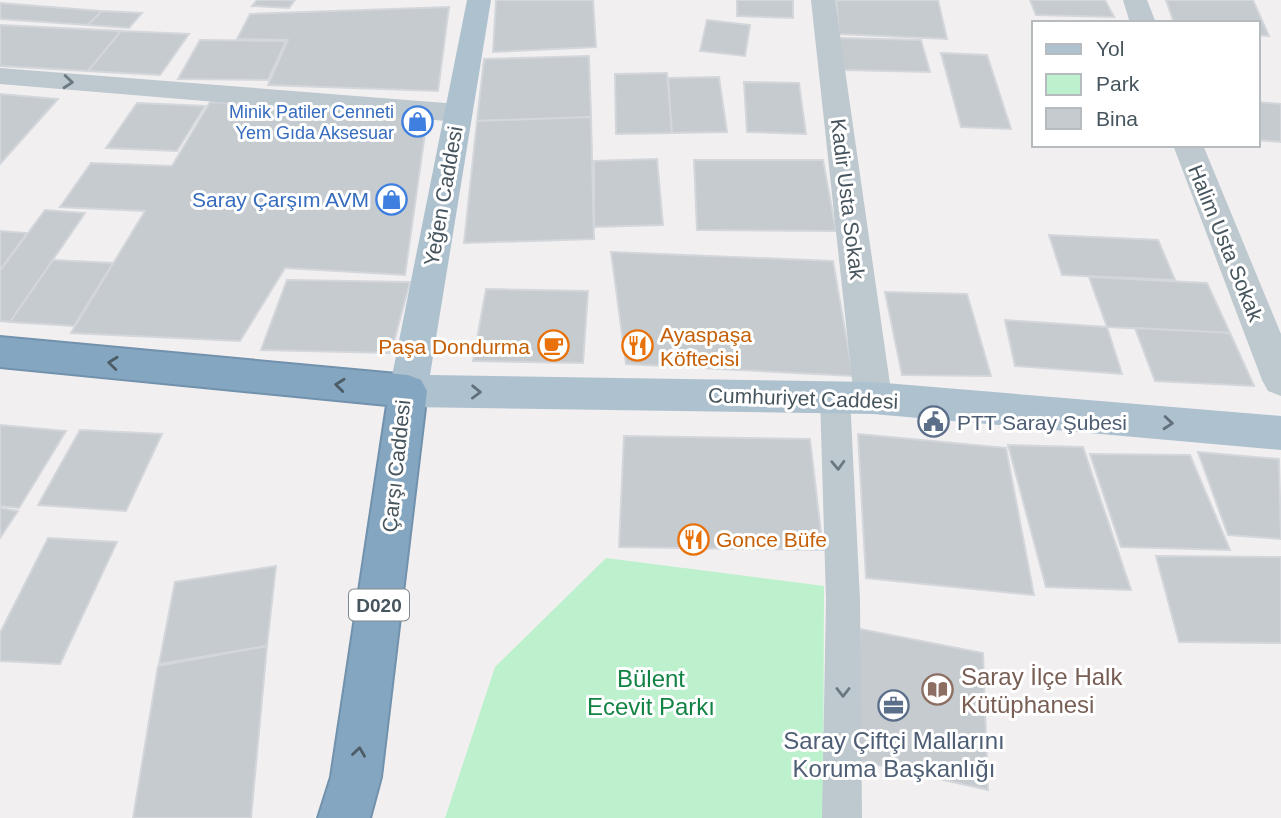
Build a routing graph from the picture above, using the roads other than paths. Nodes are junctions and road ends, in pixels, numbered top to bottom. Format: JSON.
{"nodes":[{"id":1,"x":480,"y":0,"type":"edge"},
{"id":2,"x":823,"y":0,"type":"edge"},
{"id":3,"x":1135,"y":0,"type":"edge"},
{"id":4,"x":1142,"y":21,"type":"edge"},
{"id":5,"x":0,"y":76,"type":"edge"},
{"id":6,"x":458,"y":113,"type":"junction"},
{"id":7,"x":1189,"y":147,"type":"edge"},
{"id":8,"x":0,"y":352,"type":"edge"},
{"id":9,"x":1281,"y":380,"type":"edge"},
{"id":10,"x":408,"y":391,"type":"junction"},
{"id":11,"x":835,"y":396,"type":"junction"},
{"id":12,"x":873,"y":398,"type":"junction"},
{"id":13,"x":1281,"y":433,"type":"edge"},
{"id":14,"x":344,"y":818,"type":"edge"},
{"id":15,"x":842,"y":818,"type":"edge"}],
"edges":[{"from":1,"to":6,"type":"main road","name":"Yeğen Caddesi"},
{"from":2,"to":12,"type":"street","name":"Kadir Usta Sokak"},
{"from":3,"to":4,"type":"street"},
{"from":5,"to":6,"type":"street","one_way":true},
{"from":6,"to":10,"type":"main road","name":"Yeğen Caddesi"},
{"from":7,"to":9,"type":"street","name":"Halim Usta Sokak"},
{"from":10,"to":8,"type":"highway","name":"Çarşı Caddesi","one_way":true},
{"from":10,"to":11,"type":"main road","name":"Cumhuriyet Caddesi","one_way":true},
{"from":14,"to":10,"type":"highway","name":"Çarşı Caddesi","number":"D020","one_way":true},
{"from":11,"to":12,"type":"main road","name":"Cumhuriyet Caddesi"},
{"from":11,"to":15,"type":"lane","one_way":true},
{"from":12,"to":13,"type":"main road","name":"Cumhuriyet Caddesi","one_way":true}]}
